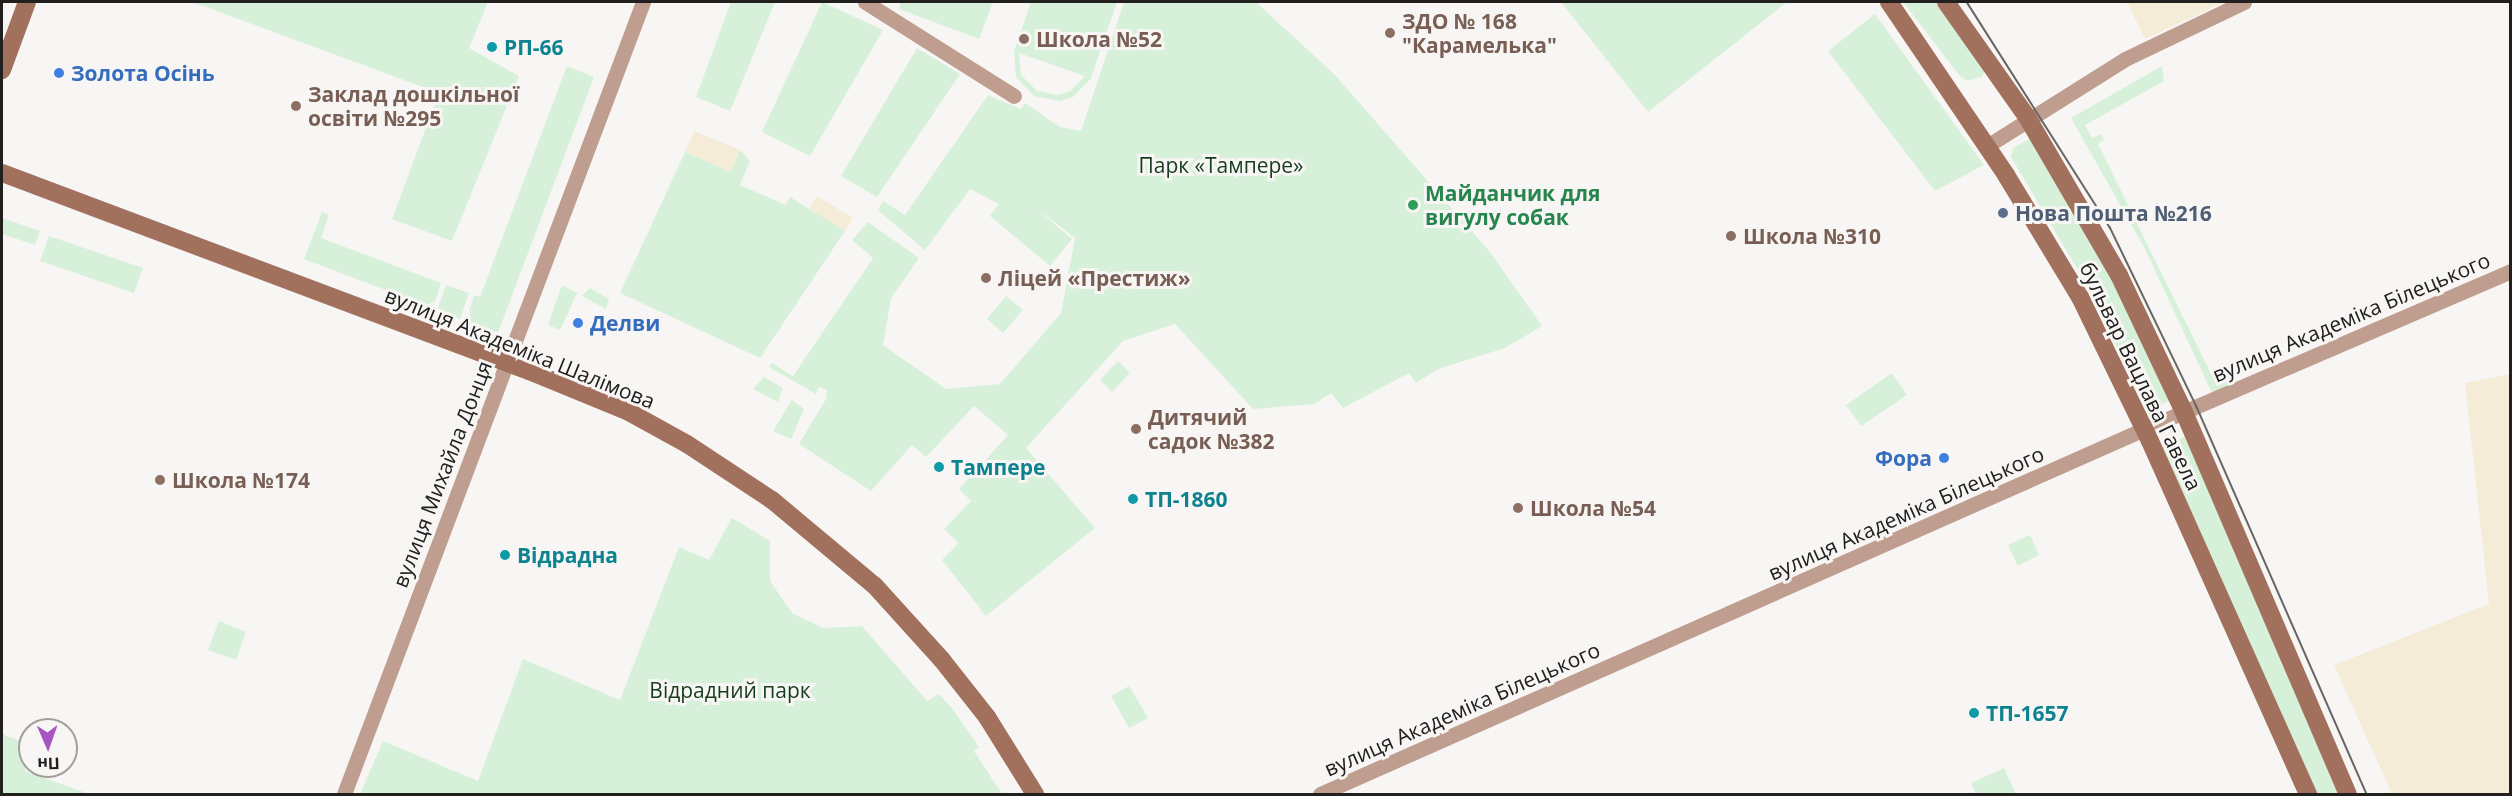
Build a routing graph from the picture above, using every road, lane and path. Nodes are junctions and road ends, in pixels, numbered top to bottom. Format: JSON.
{"nodes":[{"id":1,"x":27,"y":2,"type":"edge"},
{"id":2,"x":644,"y":2,"type":"edge"},
{"id":3,"x":865,"y":2,"type":"edge"},
{"id":4,"x":1889,"y":2,"type":"edge"},
{"id":5,"x":1946,"y":2,"type":"edge"},
{"id":6,"x":2244,"y":2,"type":"edge"},
{"id":7,"x":2,"y":70,"type":"edge"},
{"id":8,"x":1014,"y":96,"type":"dead end"},
{"id":9,"x":2027,"y":117,"type":"junction"},
{"id":10,"x":1987,"y":146,"type":"junction"},
{"id":11,"x":2,"y":173,"type":"edge"},
{"id":12,"x":2,"y":182,"type":"edge"},
{"id":13,"x":2511,"y":271,"type":"edge"},
{"id":14,"x":506,"y":365,"type":"junction"},
{"id":15,"x":2184,"y":412,"type":"junction"},
{"id":16,"x":2144,"y":429,"type":"junction"},
{"id":17,"x":344,"y":795,"type":"edge"},
{"id":18,"x":1029,"y":795,"type":"edge"},
{"id":19,"x":1035,"y":795,"type":"edge"},
{"id":20,"x":1320,"y":795,"type":"edge"},
{"id":21,"x":2308,"y":795,"type":"edge"},
{"id":22,"x":2348,"y":795,"type":"edge"}],
"edges":[{"from":1,"to":7,"type":"street"},
{"from":2,"to":14,"type":"street","name":"вулиця Михайла Донця"},
{"from":3,"to":8,"type":"street"},
{"from":4,"to":10,"type":"street","name":"бульвар Вацлава Гавела"},
{"from":5,"to":9,"type":"street","name":"бульвар Вацлава Гавела"},
{"from":6,"to":9,"type":"street"},
{"from":9,"to":10,"type":"street"},
{"from":9,"to":15,"type":"street","name":"бульвар Вацлава Гавела"},
{"from":10,"to":16,"type":"street","name":"бульвар Вацлава Гавела"},
{"from":11,"to":14,"type":"street","name":"вулиця Академіка Шалімова"},
{"from":12,"to":14,"type":"street","name":"вулиця Академіка Шалімова"},
{"from":13,"to":15,"type":"street","name":"вулиця Академіка Білецького"},
{"from":14,"to":17,"type":"street","name":"вулиця Михайла Донця"},
{"from":14,"to":18,"type":"street","name":"вулиця Академіка Шалімова"},
{"from":14,"to":19,"type":"street","name":"вулиця Академіка Шалімова"},
{"from":15,"to":16,"type":"street","name":"вулиця Академіка Білецького"},
{"from":15,"to":22,"type":"street","name":"бульвар Вацлава Гавела"},
{"from":16,"to":20,"type":"street","name":"вулиця Академіка Білецького"},
{"from":16,"to":21,"type":"street","name":"бульвар Вацлава Гавела"}]}
